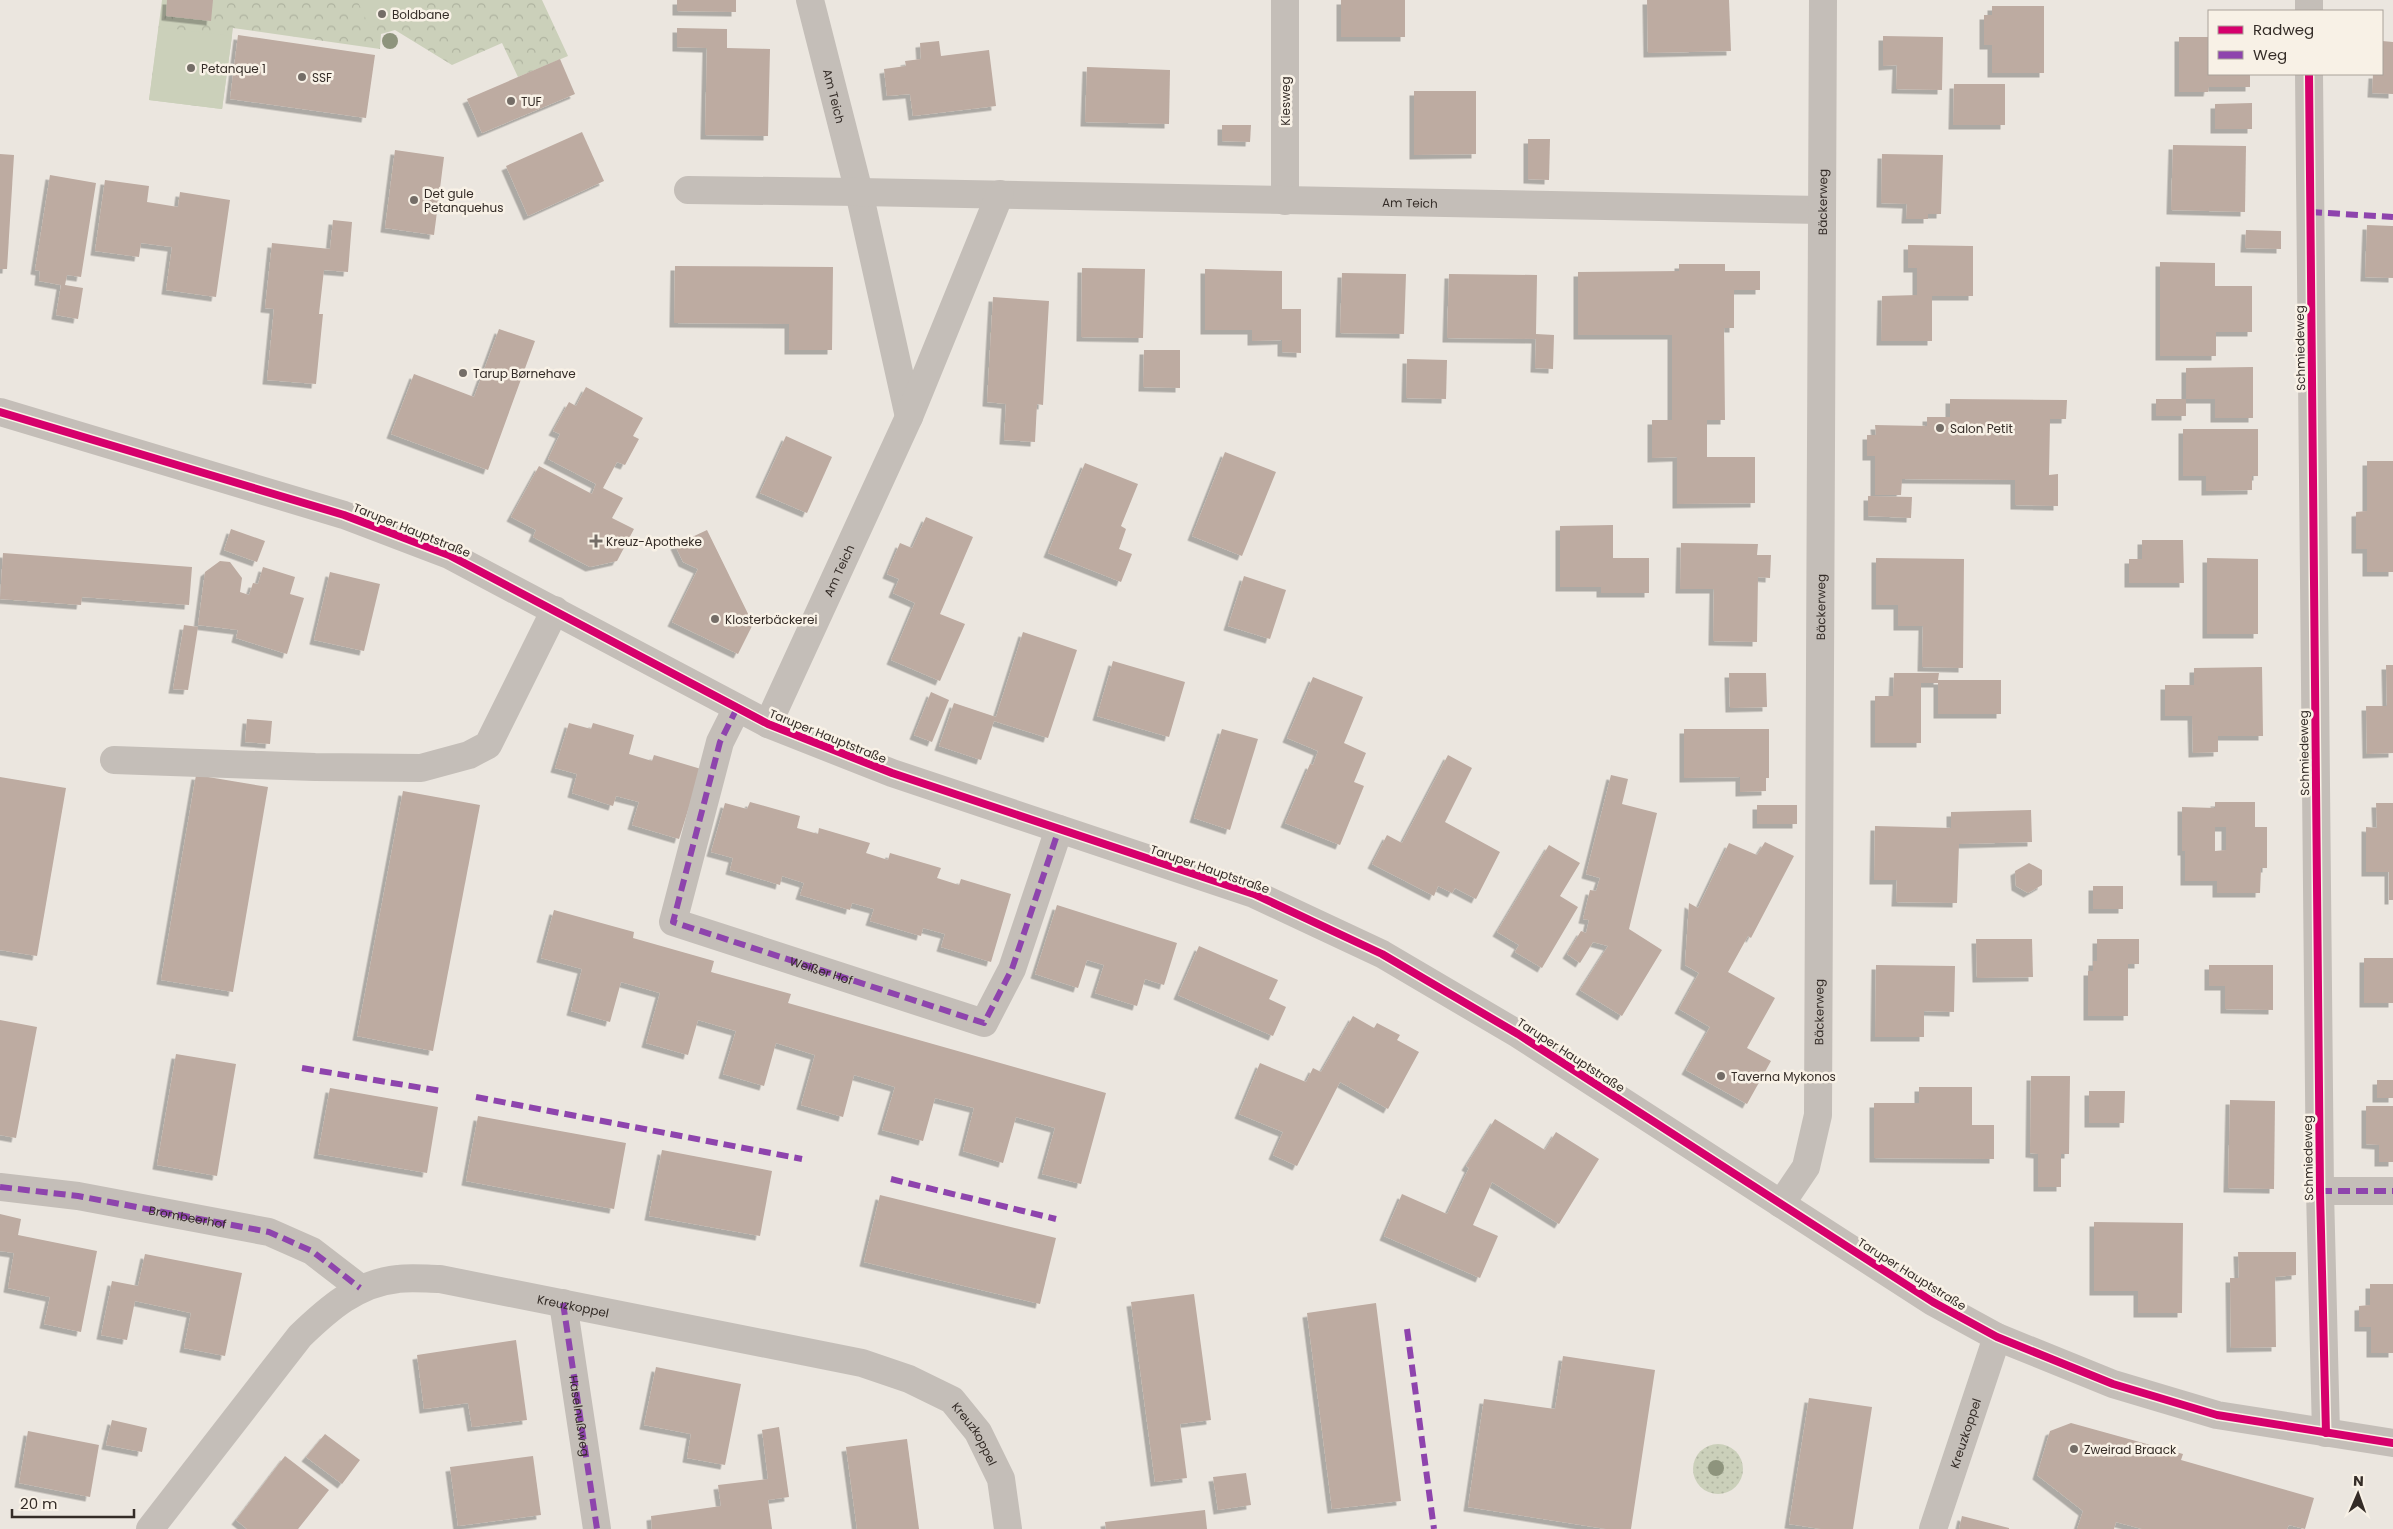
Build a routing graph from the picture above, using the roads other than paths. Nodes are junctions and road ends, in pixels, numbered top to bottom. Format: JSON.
{"nodes":[{"id":1,"x":810,"y":0,"type":"edge"},
{"id":2,"x":1285,"y":0,"type":"edge"},
{"id":3,"x":1823,"y":0,"type":"edge"},
{"id":4,"x":2309,"y":75,"type":"edge"},
{"id":5,"x":688,"y":190,"type":"dead end"},
{"id":6,"x":859,"y":192,"type":"junction"},
{"id":7,"x":1000,"y":194,"type":"junction"},
{"id":8,"x":1286,"y":201,"type":"junction"},
{"id":9,"x":1822,"y":210,"type":"junction"},
{"id":10,"x":0,"y":412,"type":"edge"},
{"id":11,"x":909,"y":417,"type":"junction"},
{"id":12,"x":554,"y":610,"type":"junction"},
{"id":13,"x":737,"y":708,"type":"junction"},
{"id":14,"x":768,"y":724,"type":"junction"},
{"id":15,"x":114,"y":760,"type":"dead end"},
{"id":16,"x":1059,"y":829,"type":"junction"},
{"id":17,"x":0,"y":1187,"type":"edge"},
{"id":18,"x":2393,"y":1190,"type":"edge"},
{"id":19,"x":2320,"y":1191,"type":"junction"},
{"id":20,"x":1781,"y":1204,"type":"junction"},
{"id":21,"x":360,"y":1288,"type":"junction"},
{"id":22,"x":563,"y":1303,"type":"junction"},
{"id":23,"x":1997,"y":1337,"type":"junction"},
{"id":24,"x":2326,"y":1433,"type":"junction"},
{"id":25,"x":2393,"y":1443,"type":"edge"},
{"id":26,"x":150,"y":1529,"type":"edge"},
{"id":27,"x":597,"y":1529,"type":"edge"},
{"id":28,"x":1008,"y":1529,"type":"edge"},
{"id":29,"x":1933,"y":1529,"type":"edge"}],
"edges":[{"from":1,"to":6,"type":"street","name":"Am Teich"},
{"from":2,"to":8,"type":"street","name":"Kiesweg"},
{"from":3,"to":9,"type":"street","name":"Bäckerweg"},
{"from":4,"to":19,"type":"street","name":"Schmiedeweg"},
{"from":5,"to":6,"type":"street","name":"Am Teich"},
{"from":6,"to":7,"type":"street","name":"Am Teich"},
{"from":6,"to":11,"type":"street","name":"Am Teich"},
{"from":7,"to":8,"type":"street","name":"Am Teich"},
{"from":7,"to":11,"type":"street","name":"Am Teich"},
{"from":8,"to":9,"type":"street","name":"Am Teich"},
{"from":9,"to":20,"type":"street","name":"Bäckerweg"},
{"from":10,"to":12,"type":"street","name":"Taruper Hauptstraße"},
{"from":11,"to":14,"type":"street","name":"Am Teich"},
{"from":12,"to":13,"type":"street","name":"Taruper Hauptstraße"},
{"from":12,"to":15,"type":"street"},
{"from":13,"to":14,"type":"street","name":"Taruper Hauptstraße"},
{"from":13,"to":16,"type":"street","name":"Weißer Hof"},
{"from":14,"to":16,"type":"street","name":"Taruper Hauptstraße"},
{"from":16,"to":20,"type":"street","name":"Taruper Hauptstraße"},
{"from":17,"to":21,"type":"street","name":"Brombeerhof"},
{"from":18,"to":19,"type":"street"},
{"from":19,"to":24,"type":"street","name":"Schmiedeweg"},
{"from":20,"to":23,"type":"street","name":"Taruper Hauptstraße"},
{"from":21,"to":22,"type":"street","name":"Kreuzkoppel"},
{"from":21,"to":26,"type":"street","name":"Kreuzkoppel"},
{"from":22,"to":27,"type":"street","name":"Haselnußweg"},
{"from":22,"to":28,"type":"street","name":"Kreuzkoppel"},
{"from":23,"to":24,"type":"street","name":"Taruper Hauptstraße"},
{"from":23,"to":29,"type":"street","name":"Kreuzkoppel"},
{"from":24,"to":25,"type":"street","name":"Taruper Hauptstraße"}]}
